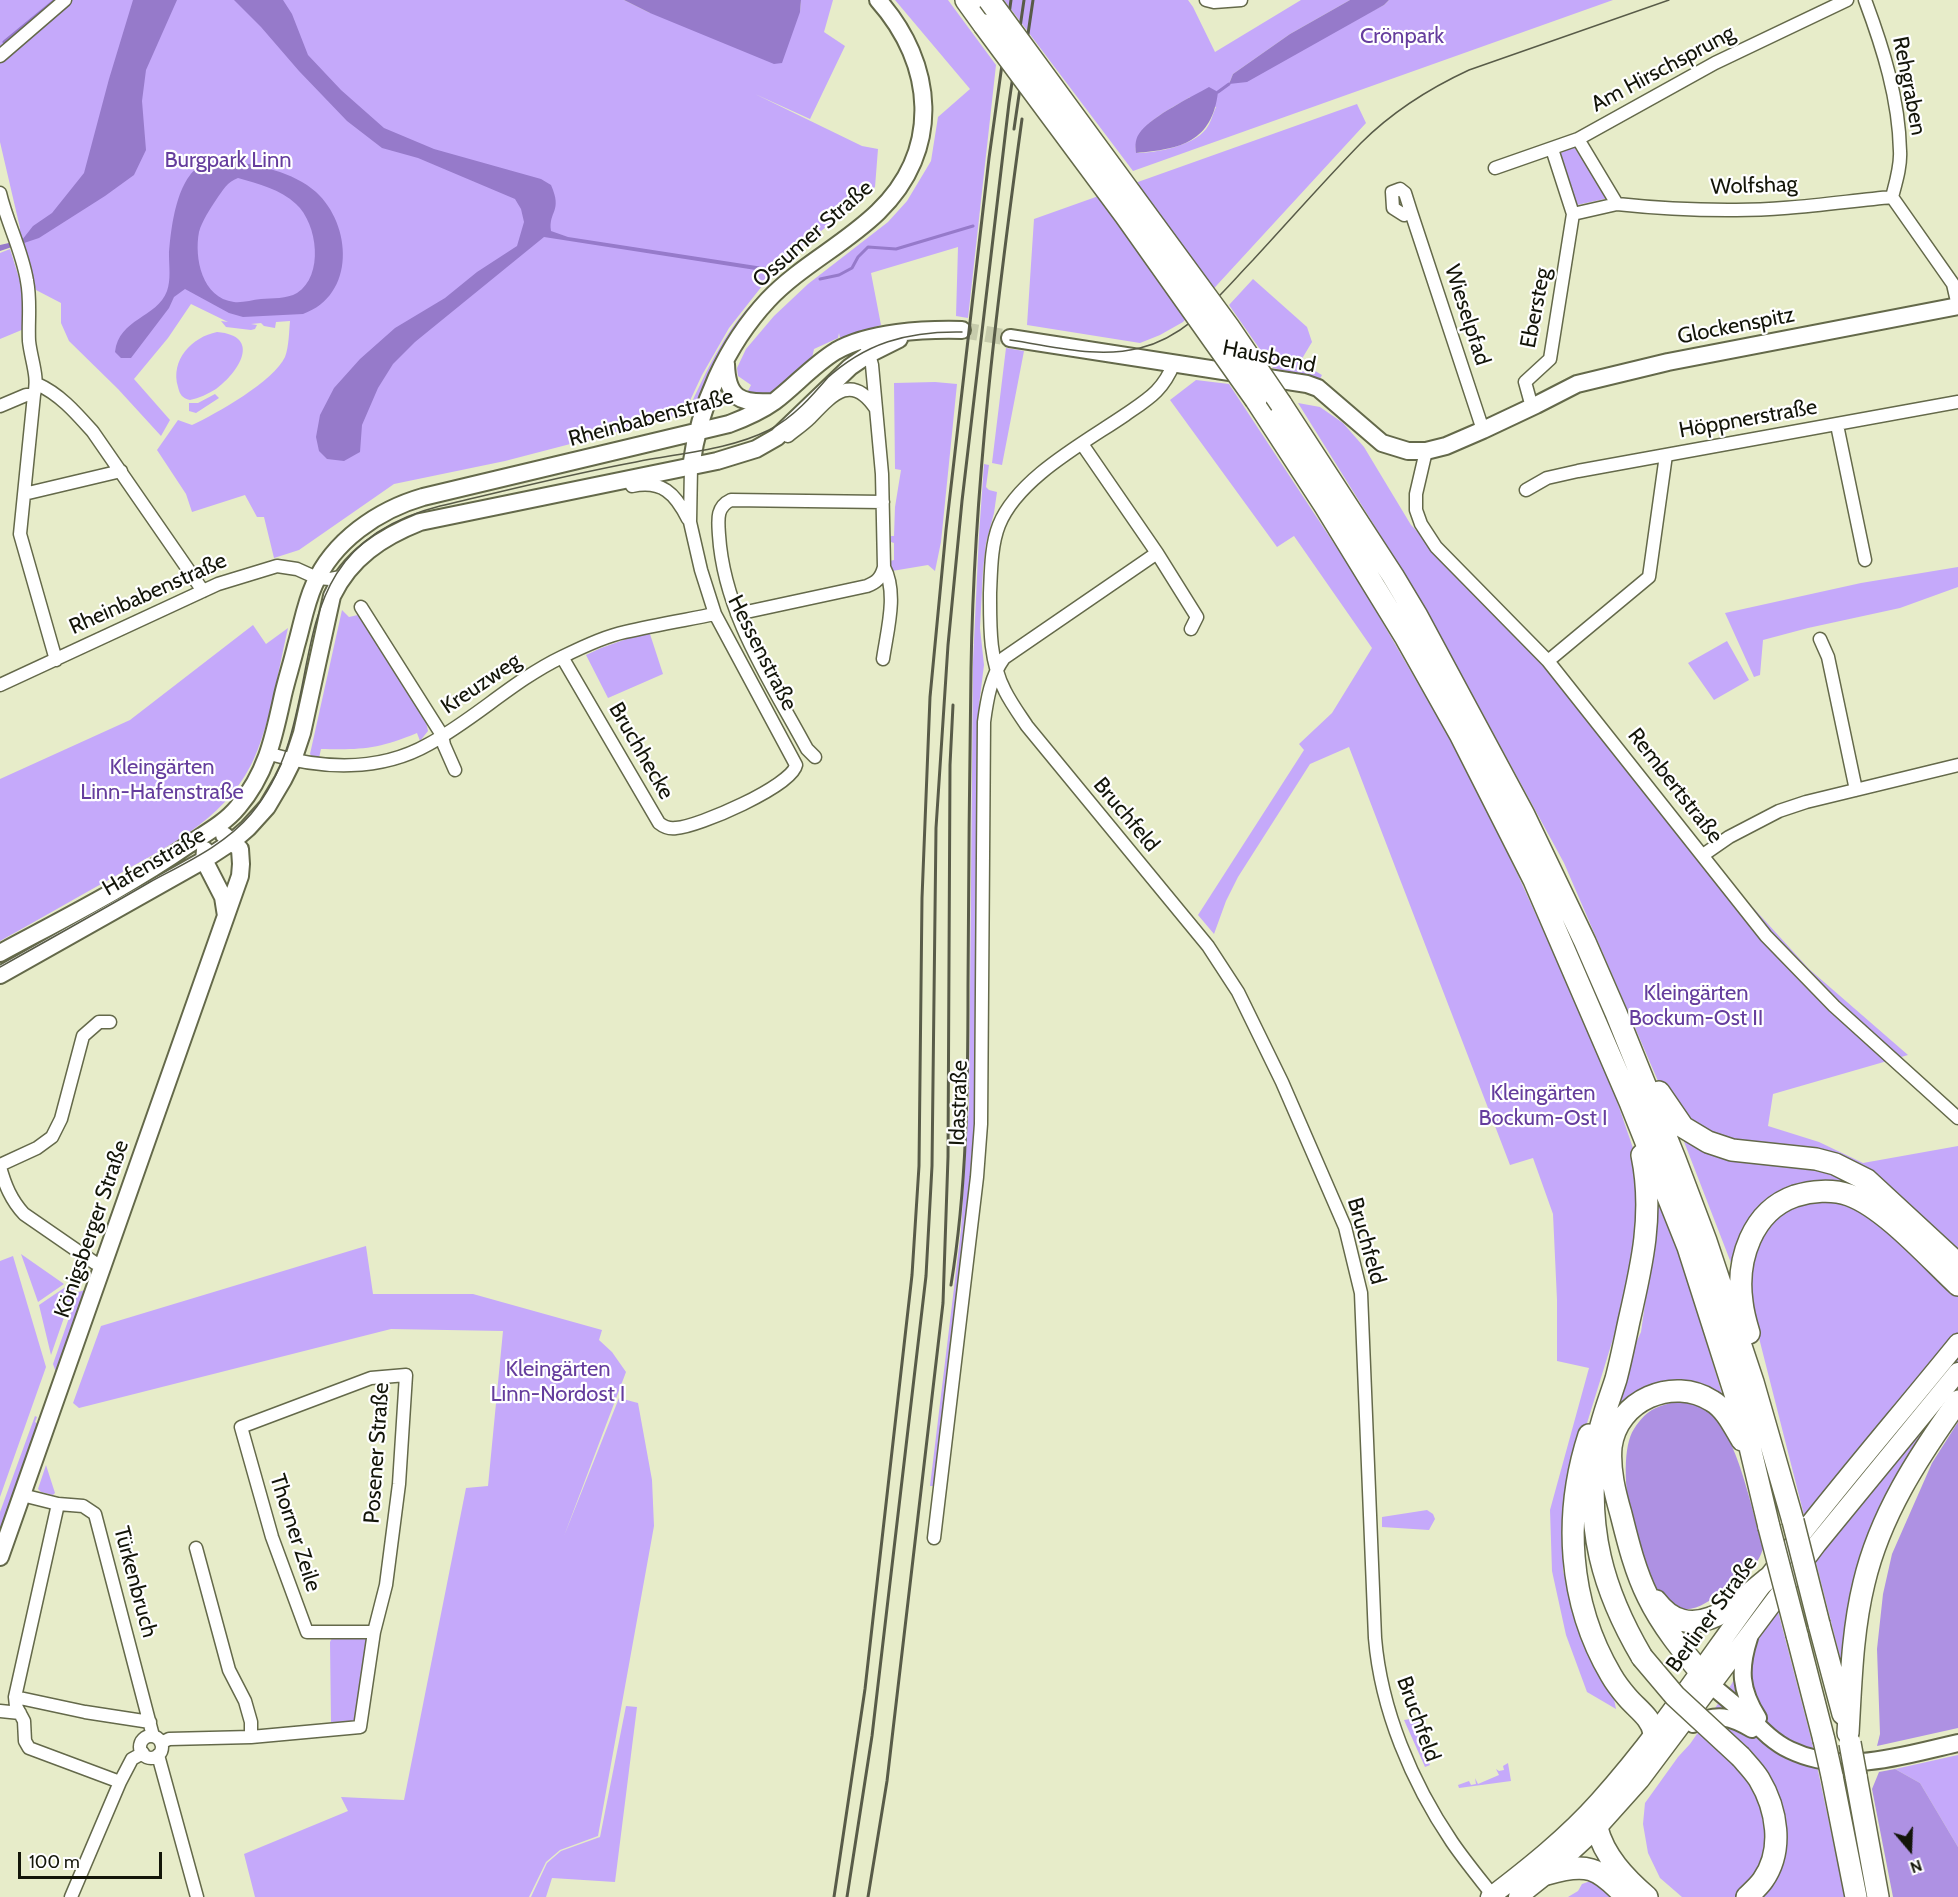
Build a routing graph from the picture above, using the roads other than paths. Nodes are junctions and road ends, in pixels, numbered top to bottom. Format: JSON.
{"nodes":[{"id":1,"x":65,"y":0,"type":"edge"},
{"id":2,"x":878,"y":0,"type":"edge"},
{"id":3,"x":966,"y":0,"type":"edge"},
{"id":4,"x":989,"y":0,"type":"edge"},
{"id":5,"x":1206,"y":0,"type":"edge"},
{"id":6,"x":1241,"y":0,"type":"edge"},
{"id":7,"x":1848,"y":0,"type":"edge"},
{"id":8,"x":1865,"y":0,"type":"edge"},
{"id":9,"x":0,"y":56,"type":"edge"},
{"id":10,"x":1578,"y":139,"type":"junction"},
{"id":11,"x":1552,"y":149,"type":"junction"},
{"id":12,"x":1495,"y":168,"type":"dead end"},
{"id":13,"x":0,"y":193,"type":"edge"},
{"id":14,"x":1892,"y":197,"type":"junction"},
{"id":15,"x":1617,"y":204,"type":"junction"},
{"id":16,"x":1411,"y":212,"type":"dead end"},
{"id":17,"x":1573,"y":214,"type":"junction"},
{"id":18,"x":1958,"y":306,"type":"edge"},
{"id":19,"x":962,"y":330,"type":"tunnel mouth"},
{"id":20,"x":1010,"y":338,"type":"tunnel mouth"},
{"id":21,"x":867,"y":346,"type":"junction"},
{"id":22,"x":726,"y":359,"type":"junction"},
{"id":23,"x":819,"y":363,"type":"junction"},
{"id":24,"x":1174,"y":363,"type":"junction"},
{"id":25,"x":35,"y":389,"type":"junction"},
{"id":26,"x":773,"y":402,"type":"junction"},
{"id":27,"x":1958,"y":402,"type":"edge"},
{"id":28,"x":1529,"y":404,"type":"junction"},
{"id":29,"x":0,"y":406,"type":"edge"},
{"id":30,"x":877,"y":410,"type":"junction"},
{"id":31,"x":1837,"y":425,"type":"junction"},
{"id":32,"x":1483,"y":430,"type":"junction"},
{"id":33,"x":1082,"y":444,"type":"junction"},
{"id":34,"x":759,"y":447,"type":"junction"},
{"id":35,"x":693,"y":449,"type":"junction"},
{"id":36,"x":1426,"y":451,"type":"junction"},
{"id":37,"x":1666,"y":455,"type":"junction"},
{"id":38,"x":121,"y":471,"type":"junction"},
{"id":39,"x":599,"y":484,"type":"junction"},
{"id":40,"x":1526,"y":490,"type":"dead end"},
{"id":41,"x":24,"y":494,"type":"junction"},
{"id":42,"x":883,"y":502,"type":"junction"},
{"id":43,"x":501,"y":505,"type":"junction"},
{"id":44,"x":690,"y":522,"type":"junction"},
{"id":45,"x":1157,"y":553,"type":"junction"},
{"id":46,"x":1864,"y":560,"type":"dead end"},
{"id":47,"x":884,"y":567,"type":"junction"},
{"id":48,"x":341,"y":577,"type":"junction"},
{"id":49,"x":317,"y":578,"type":"junction"},
{"id":50,"x":202,"y":591,"type":"junction"},
{"id":51,"x":361,"y":607,"type":"dead end"},
{"id":52,"x":715,"y":614,"type":"junction"},
{"id":53,"x":737,"y":614,"type":"junction"},
{"id":54,"x":1191,"y":629,"type":"dead end"},
{"id":55,"x":1820,"y":639,"type":"dead end"},
{"id":56,"x":561,"y":657,"type":"junction"},
{"id":57,"x":883,"y":659,"type":"dead end"},
{"id":58,"x":56,"y":660,"type":"junction"},
{"id":59,"x":1548,"y":661,"type":"junction"},
{"id":60,"x":996,"y":669,"type":"junction"},
{"id":61,"x":0,"y":685,"type":"edge"},
{"id":62,"x":442,"y":735,"type":"junction"},
{"id":63,"x":270,"y":754,"type":"junction"},
{"id":64,"x":815,"y":757,"type":"dead end"},
{"id":65,"x":293,"y":760,"type":"junction"},
{"id":66,"x":796,"y":765,"type":"joint"},
{"id":67,"x":1958,"y":765,"type":"edge"},
{"id":68,"x":455,"y":770,"type":"dead end"},
{"id":69,"x":1856,"y":790,"type":"junction"},
{"id":70,"x":213,"y":830,"type":"junction"},
{"id":71,"x":233,"y":842,"type":"junction"},
{"id":72,"x":1703,"y":855,"type":"junction"},
{"id":73,"x":204,"y":860,"type":"junction"},
{"id":74,"x":226,"y":916,"type":"junction"},
{"id":75,"x":0,"y":953,"type":"edge"},
{"id":76,"x":0,"y":975,"type":"edge"},
{"id":77,"x":1616,"y":1013,"type":"junction"},
{"id":78,"x":110,"y":1022,"type":"dead end"},
{"id":79,"x":1630,"y":1102,"type":"junction"},
{"id":80,"x":1958,"y":1118,"type":"edge"},
{"id":81,"x":0,"y":1166,"type":"edge"},
{"id":82,"x":1957,"y":1262,"type":"edge"},
{"id":83,"x":103,"y":1265,"type":"junction"},
{"id":84,"x":1958,"y":1285,"type":"edge"},
{"id":85,"x":1629,"y":1322,"type":"junction"},
{"id":86,"x":1958,"y":1343,"type":"edge"},
{"id":87,"x":1958,"y":1372,"type":"edge"},
{"id":88,"x":1753,"y":1382,"type":"junction"},
{"id":89,"x":1958,"y":1401,"type":"edge"},
{"id":90,"x":241,"y":1427,"type":"joint"},
{"id":91,"x":22,"y":1496,"type":"junction"},
{"id":92,"x":58,"y":1504,"type":"junction"},
{"id":93,"x":1769,"y":1527,"type":"junction"},
{"id":94,"x":933,"y":1538,"type":"dead end"},
{"id":95,"x":196,"y":1548,"type":"dead end"},
{"id":96,"x":0,"y":1557,"type":"edge"},
{"id":97,"x":1635,"y":1565,"type":"junction"},
{"id":98,"x":1767,"y":1579,"type":"junction"},
{"id":99,"x":1752,"y":1629,"type":"junction"},
{"id":100,"x":374,"y":1632,"type":"junction"},
{"id":101,"x":1705,"y":1678,"type":"junction"},
{"id":102,"x":15,"y":1697,"type":"junction"},
{"id":103,"x":0,"y":1711,"type":"edge"},
{"id":104,"x":20,"y":1713,"type":"junction"},
{"id":105,"x":150,"y":1722,"type":"junction"},
{"id":106,"x":1664,"y":1735,"type":"junction"},
{"id":107,"x":251,"y":1737,"type":"junction"},
{"id":108,"x":1770,"y":1737,"type":"junction"},
{"id":109,"x":1849,"y":1738,"type":"junction"},
{"id":110,"x":1958,"y":1743,"type":"edge"},
{"id":111,"x":157,"y":1745,"type":"junction"},
{"id":112,"x":142,"y":1753,"type":"junction"},
{"id":113,"x":120,"y":1782,"type":"junction"},
{"id":114,"x":1597,"y":1828,"type":"junction"},
{"id":115,"x":1547,"y":1874,"type":"junction"},
{"id":116,"x":1492,"y":1896,"type":"edge"},
{"id":117,"x":71,"y":1897,"type":"edge"},
{"id":118,"x":197,"y":1897,"type":"edge"},
{"id":119,"x":1518,"y":1897,"type":"edge"},
{"id":120,"x":1626,"y":1897,"type":"edge"},
{"id":121,"x":1647,"y":1897,"type":"edge"},
{"id":122,"x":1747,"y":1897,"type":"edge"},
{"id":123,"x":1857,"y":1897,"type":"edge"},
{"id":124,"x":1878,"y":1897,"type":"edge"}],
"edges":[{"from":1,"to":9,"type":"street"},
{"from":2,"to":22,"type":"main road","name":"Ossumer Straße"},
{"from":3,"to":79,"type":"highway","bridge":true},
{"from":4,"to":77,"type":"highway","bridge":true},
{"from":5,"to":6,"type":"street"},
{"from":7,"to":10,"type":"street","name":"Am Hirschsprung"},
{"from":8,"to":14,"type":"street","name":"Rehgraben"},
{"from":10,"to":11,"type":"street","name":"Am Hirschsprung"},
{"from":10,"to":15,"type":"street"},
{"from":11,"to":12,"type":"street","name":"Am Hirschsprung"},
{"from":11,"to":17,"type":"street"},
{"from":13,"to":25,"type":"street"},
{"from":14,"to":15,"type":"street","name":"Wolfshag"},
{"from":14,"to":18,"type":"street"},
{"from":15,"to":17,"type":"street","name":"Wolfshag"},
{"from":16,"to":32,"type":"street","name":"Wieselpfad"},
{"from":17,"to":28,"type":"street","name":"Ebersteg"},
{"from":18,"to":28,"type":"main road","name":"Glockenspitz"},
{"from":19,"to":21,"type":"main road","name":"Rheinbabenstraße"},
{"from":20,"to":24,"type":"main road","name":"Hausbend"},
{"from":21,"to":23,"type":"main road","name":"Rheinbabenstraße"},
{"from":21,"to":30,"type":"street"},
{"from":21,"to":34,"type":"main road","name":"Rheinbabenstraße"},
{"from":22,"to":26,"type":"main road"},
{"from":22,"to":35,"type":"main road","name":"Ossumer Straße"},
{"from":23,"to":26,"type":"main road","name":"Rheinbabenstraße"},
{"from":23,"to":35,"type":"street"},
{"from":24,"to":33,"type":"street","name":"Bruchfeld"},
{"from":24,"to":36,"type":"main road","name":"Hausbend"},
{"from":25,"to":29,"type":"street"},
{"from":25,"to":38,"type":"street"},
{"from":25,"to":41,"type":"street"},
{"from":26,"to":35,"type":"main road","name":"Rheinbabenstraße"},
{"from":27,"to":31,"type":"street","name":"Höppnerstraße"},
{"from":28,"to":32,"type":"main road","name":"Hausbend"},
{"from":30,"to":34,"type":"street"},
{"from":30,"to":42,"type":"street"},
{"from":31,"to":37,"type":"street","name":"Höppnerstraße"},
{"from":31,"to":46,"type":"street","name":"Höppnerstraße"},
{"from":32,"to":36,"type":"main road","name":"Hausbend"},
{"from":33,"to":45,"type":"street"},
{"from":33,"to":60,"type":"street","name":"Bruchfeld"},
{"from":34,"to":35,"type":"main road","name":"Rheinbabenstraße"},
{"from":35,"to":39,"type":"main road","name":"Rheinbabenstraße"},
{"from":35,"to":43,"type":"street","name":"Rheinbabenstraße"},
{"from":35,"to":44,"type":"street","name":"Hessenstraße"},
{"from":35,"to":49,"type":"main road","name":"Rheinbabenstraße"},
{"from":36,"to":59,"type":"street","name":"Rembertstraße"},
{"from":37,"to":40,"type":"street","name":"Höppnerstraße"},
{"from":37,"to":59,"type":"street","name":"Höppnerstraße"},
{"from":38,"to":41,"type":"street"},
{"from":38,"to":50,"type":"street"},
{"from":39,"to":43,"type":"main road","name":"Rheinbabenstraße"},
{"from":39,"to":44,"type":"street","name":"Hessenstraße"},
{"from":41,"to":58,"type":"street"},
{"from":42,"to":47,"type":"street"},
{"from":42,"to":53,"type":"street"},
{"from":43,"to":48,"type":"main road","name":"Rheinbabenstraße"},
{"from":44,"to":52,"type":"street","name":"Hessenstraße"},
{"from":45,"to":54,"type":"street"},
{"from":45,"to":60,"type":"street"},
{"from":47,"to":53,"type":"street"},
{"from":47,"to":57,"type":"street"},
{"from":48,"to":49,"type":"street","name":"Rheinbabenstraße"},
{"from":48,"to":65,"type":"main road","name":"Hafenstraße"},
{"from":49,"to":50,"type":"street","name":"Rheinbabenstraße"},
{"from":49,"to":63,"type":"main road","name":"Hafenstraße"},
{"from":50,"to":58,"type":"street","name":"Rheinbabenstraße"},
{"from":51,"to":62,"type":"street"},
{"from":52,"to":56,"type":"street","name":"Kreuzweg"},
{"from":52,"to":66,"type":"street","name":"Hessenstraße"},
{"from":53,"to":64,"type":"street"},
{"from":55,"to":69,"type":"street"},
{"from":56,"to":62,"type":"street","name":"Kreuzweg"},
{"from":56,"to":66,"type":"street","name":"Bruchhecke"},
{"from":58,"to":61,"type":"street","name":"Rheinbabenstraße"},
{"from":59,"to":72,"type":"street","name":"Rembertstraße"},
{"from":60,"to":94,"type":"street","name":"Idastraße"},
{"from":60,"to":116,"type":"street","name":"Bruchfeld"},
{"from":62,"to":65,"type":"street","name":"Kreuzweg"},
{"from":62,"to":68,"type":"street"},
{"from":63,"to":65,"type":"street","name":"Kreuzweg"},
{"from":63,"to":70,"type":"main road","name":"Hafenstraße"},
{"from":65,"to":71,"type":"main road","name":"Hafenstraße"},
{"from":67,"to":69,"type":"street"},
{"from":69,"to":72,"type":"street"},
{"from":70,"to":71,"type":"main road"},
{"from":70,"to":73,"type":"main road"},
{"from":70,"to":75,"type":"main road","name":"Hafenstraße"},
{"from":71,"to":73,"type":"main road","name":"Hafenstraße"},
{"from":71,"to":74,"type":"main road","name":"Königsberger Straße"},
{"from":72,"to":80,"type":"street","name":"Rembertstraße"},
{"from":73,"to":74,"type":"main road"},
{"from":73,"to":76,"type":"main road","name":"Hafenstraße"},
{"from":74,"to":83,"type":"main road","name":"Königsberger Straße"},
{"from":77,"to":82,"type":"highway"},
{"from":77,"to":88,"type":"highway"},
{"from":78,"to":81,"type":"street"},
{"from":79,"to":85,"type":"highway"},
{"from":79,"to":93,"type":"highway"},
{"from":81,"to":83,"type":"street"},
{"from":83,"to":91,"type":"main road","name":"Königsberger Straße"},
{"from":84,"to":88,"type":"highway"},
{"from":85,"to":106,"type":"highway"},
{"from":85,"to":122,"type":"highway","bridge":true},
{"from":86,"to":98,"type":"main road","name":"Berliner Straße"},
{"from":87,"to":99,"type":"main road","name":"Berliner Straße"},
{"from":88,"to":109,"type":"highway","bridge":true},
{"from":89,"to":109,"type":"highway"},
{"from":90,"to":100,"type":"street","name":"Thorner Zeile"},
{"from":90,"to":100,"type":"street","name":"Posener Straße"},
{"from":91,"to":92,"type":"street","name":"Türkenbruch"},
{"from":91,"to":96,"type":"main road","name":"Königsberger Straße"},
{"from":92,"to":102,"type":"street"},
{"from":92,"to":105,"type":"street","name":"Türkenbruch"},
{"from":93,"to":97,"type":"highway"},
{"from":93,"to":123,"type":"highway","bridge":true},
{"from":95,"to":107,"type":"street"},
{"from":97,"to":98,"type":"highway"},
{"from":97,"to":101,"type":"highway"},
{"from":98,"to":101,"type":"main road","name":"Berliner Straße"},
{"from":99,"to":101,"type":"main road","name":"Berliner Straße"},
{"from":99,"to":108,"type":"main road"},
{"from":100,"to":107,"type":"street"},
{"from":101,"to":106,"type":"main road","name":"Berliner Straße"},
{"from":101,"to":108,"type":"main road"},
{"from":102,"to":104,"type":"street"},
{"from":102,"to":105,"type":"street"},
{"from":103,"to":104,"type":"street"},
{"from":104,"to":113,"type":"street"},
{"from":105,"to":111,"type":"street","name":"Türkenbruch"},
{"from":106,"to":108,"type":"main road"},
{"from":106,"to":114,"type":"main road","name":"Berliner Straße"},
{"from":106,"to":116,"type":"main road","name":"Berliner Straße"},
{"from":107,"to":111,"type":"street"},
{"from":108,"to":110,"type":"main road"},
{"from":109,"to":124,"type":"highway","bridge":true},
{"from":111,"to":112,"type":"street"},
{"from":111,"to":112,"type":"street"},
{"from":111,"to":118,"type":"street","name":"Türkenbruch"},
{"from":112,"to":113,"type":"street"},
{"from":113,"to":117,"type":"street"},
{"from":114,"to":115,"type":"main road","name":"Berliner Straße"},
{"from":114,"to":121,"type":"highway"},
{"from":115,"to":119,"type":"main road","name":"Berliner Straße"},
{"from":115,"to":120,"type":"highway"}]}
